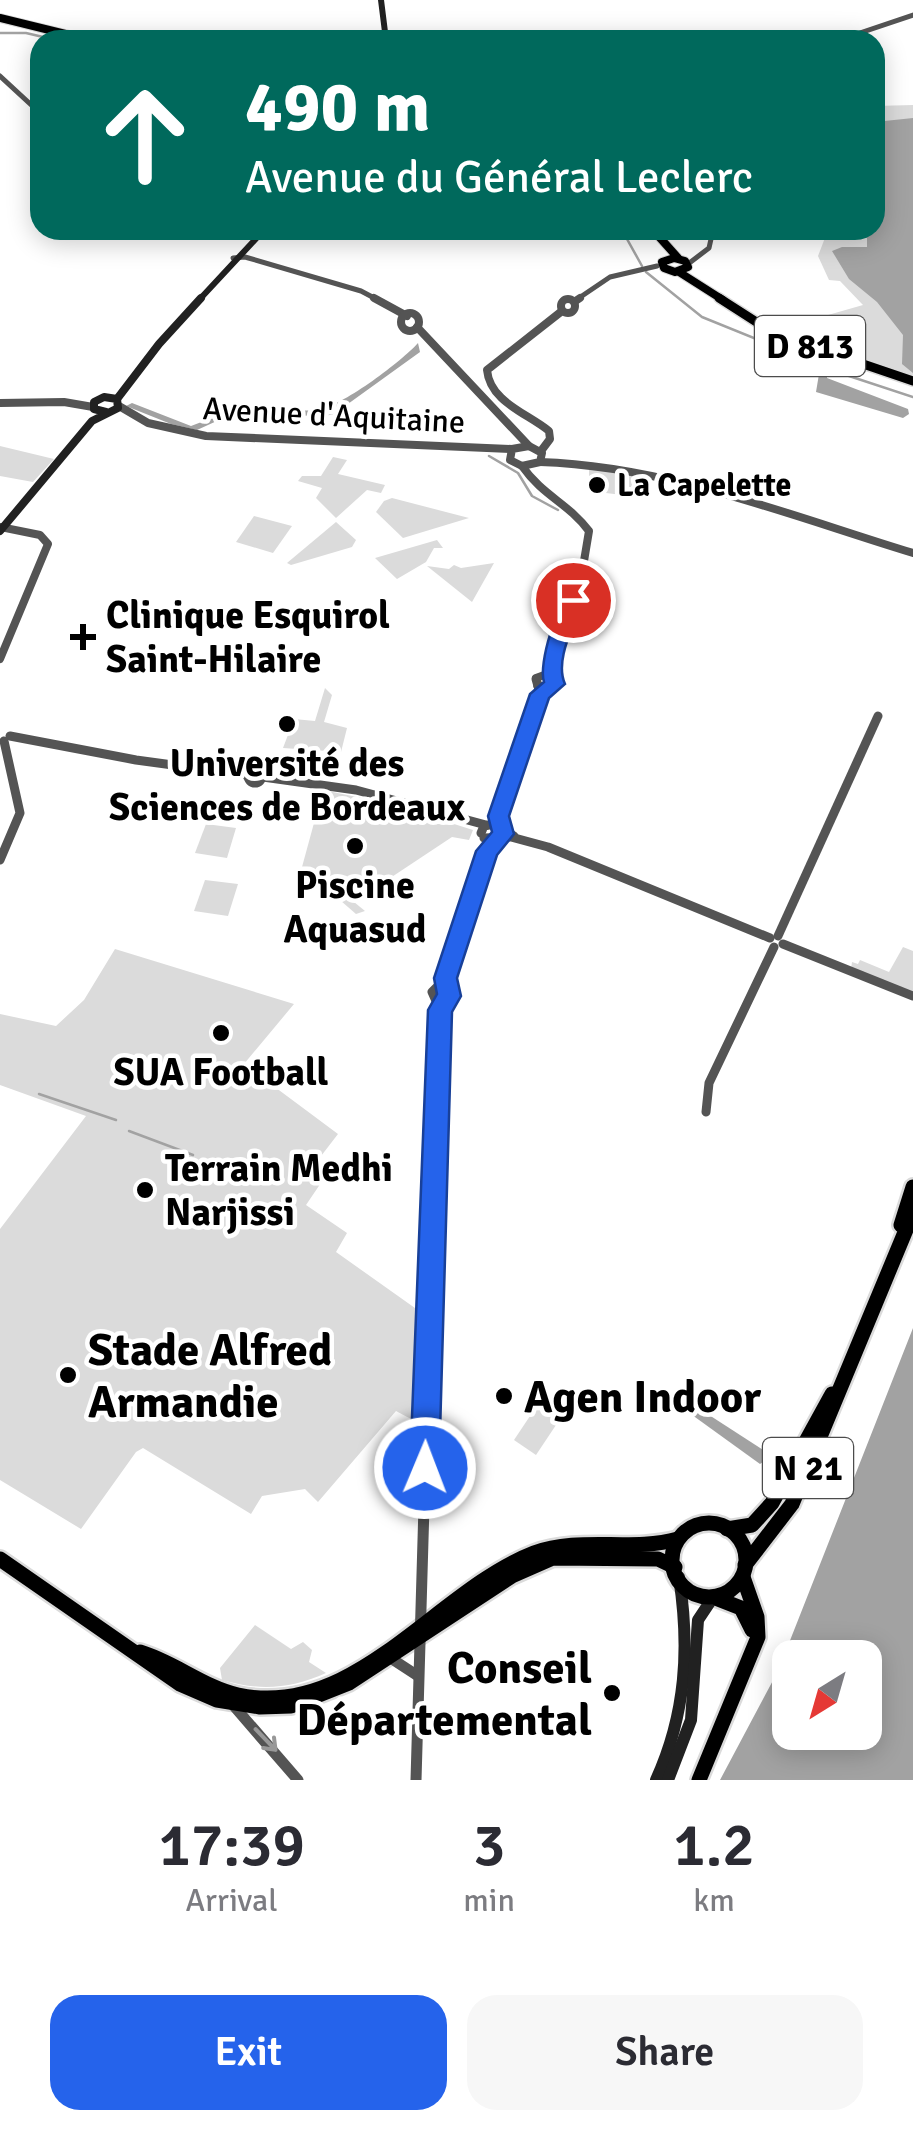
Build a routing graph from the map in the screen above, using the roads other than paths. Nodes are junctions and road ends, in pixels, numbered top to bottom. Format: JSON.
{"nodes":[{"id":1,"x":381,"y":0,"type":"edge"},
{"id":2,"x":913,"y":15,"type":"edge"},
{"id":3,"x":0,"y":18,"type":"edge"},
{"id":4,"x":49,"y":30,"type":"edge"},
{"id":5,"x":385,"y":30,"type":"edge"},
{"id":6,"x":869,"y":30,"type":"edge"},
{"id":7,"x":0,"y":76,"type":"edge"},
{"id":8,"x":30,"y":104,"type":"edge"},
{"id":9,"x":251,"y":240,"type":"edge"},
{"id":10,"x":252,"y":240,"type":"edge"},
{"id":11,"x":657,"y":240,"type":"edge"},
{"id":12,"x":662,"y":240,"type":"edge"},
{"id":13,"x":711,"y":240,"type":"edge"},
{"id":14,"x":250,"y":243,"type":"junction"},
{"id":15,"x":236,"y":258,"type":"junction"},
{"id":16,"x":666,"y":259,"type":"junction"},
{"id":17,"x":260,"y":262,"type":"junction"},
{"id":18,"x":250,"y":263,"type":"junction"},
{"id":19,"x":683,"y":264,"type":"junction"},
{"id":20,"x":656,"y":266,"type":"dead end"},
{"id":21,"x":666,"y":270,"type":"junction"},
{"id":22,"x":624,"y":272,"type":"junction"},
{"id":23,"x":209,"y":287,"type":"junction"},
{"id":24,"x":407,"y":316,"type":"junction"},
{"id":25,"x":399,"y":321,"type":"junction"},
{"id":26,"x":414,"y":328,"type":"junction"},
{"id":27,"x":913,"y":381,"type":"edge"},
{"id":28,"x":115,"y":400,"type":"junction"},
{"id":29,"x":64,"y":402,"type":"joint"},
{"id":30,"x":0,"y":403,"type":"edge"},
{"id":31,"x":95,"y":405,"type":"junction"},
{"id":32,"x":107,"y":412,"type":"junction"},
{"id":33,"x":130,"y":415,"type":"junction"},
{"id":34,"x":92,"y":421,"type":"junction"},
{"id":35,"x":492,"y":450,"type":"joint"},
{"id":36,"x":512,"y":451,"type":"junction"},
{"id":37,"x":537,"y":454,"type":"junction"},
{"id":38,"x":522,"y":466,"type":"junction"},
{"id":39,"x":533,"y":481,"type":"junction"},
{"id":40,"x":34,"y":489,"type":"junction"},
{"id":41,"x":0,"y":528,"type":"edge"},
{"id":42,"x":913,"y":553,"type":"edge"},
{"id":43,"x":0,"y":659,"type":"edge"},
{"id":44,"x":547,"y":675,"type":"junction"},
{"id":45,"x":542,"y":690,"type":"junction"},
{"id":46,"x":878,"y":716,"type":"dead end"},
{"id":47,"x":5,"y":737,"type":"edge"},
{"id":48,"x":472,"y":823,"type":"joint"},
{"id":49,"x":493,"y":832,"type":"junction"},
{"id":50,"x":522,"y":840,"type":"joint"},
{"id":51,"x":548,"y":847,"type":"joint"},
{"id":52,"x":0,"y":860,"type":"edge"},
{"id":53,"x":776,"y":941,"type":"junction"},
{"id":54,"x":913,"y":996,"type":"edge"},
{"id":55,"x":706,"y":1112,"type":"dead end"},
{"id":56,"x":913,"y":1187,"type":"edge"},
{"id":57,"x":913,"y":1213,"type":"edge"},
{"id":58,"x":882,"y":1286,"type":"junction"},
{"id":59,"x":851,"y":1360,"type":"junction"},
{"id":60,"x":727,"y":1529,"type":"junction"},
{"id":61,"x":678,"y":1539,"type":"junction"},
{"id":62,"x":0,"y":1559,"type":"edge"},
{"id":63,"x":744,"y":1571,"type":"junction"},
{"id":64,"x":677,"y":1572,"type":"junction"},
{"id":65,"x":715,"y":1599,"type":"junction"},
{"id":66,"x":422,"y":1631,"type":"junction"},
{"id":67,"x":131,"y":1649,"type":"junction"},
{"id":68,"x":392,"y":1659,"type":"junction"},
{"id":69,"x":419,"y":1678,"type":"junction"},
{"id":70,"x":740,"y":1679,"type":"junction"},
{"id":71,"x":231,"y":1704,"type":"junction"},
{"id":72,"x":298,"y":1780,"type":"edge"},
{"id":73,"x":416,"y":1780,"type":"edge"},
{"id":74,"x":656,"y":1780,"type":"edge"},
{"id":75,"x":668,"y":1780,"type":"edge"},
{"id":76,"x":699,"y":1780,"type":"edge"}],
"edges":[{"from":1,"to":5,"type":"main road"},
{"from":2,"to":6,"type":"street"},
{"from":3,"to":4,"type":"main road"},
{"from":7,"to":8,"type":"street"},
{"from":9,"to":15,"type":"main road"},
{"from":10,"to":14,"type":"main road"},
{"from":11,"to":16,"type":"main road","number":"D 813"},
{"from":12,"to":19,"type":"main road","number":"D 813"},
{"from":13,"to":19,"type":"street"},
{"from":14,"to":15,"type":"main road"},
{"from":14,"to":17,"type":"street"},
{"from":15,"to":17,"type":"street"},
{"from":15,"to":18,"type":"street"},
{"from":15,"to":23,"type":"main road"},
{"from":16,"to":19,"type":"main road"},
{"from":16,"to":21,"type":"main road"},
{"from":17,"to":24,"type":"street"},
{"from":18,"to":23,"type":"street"},
{"from":18,"to":25,"type":"street"},
{"from":19,"to":21,"type":"main road"},
{"from":19,"to":27,"type":"main road","number":"D 813"},
{"from":20,"to":22,"type":"street"},
{"from":21,"to":22,"type":"street"},
{"from":22,"to":37,"type":"street"},
{"from":23,"to":28,"type":"main road"},
{"from":24,"to":25,"type":"street"},
{"from":24,"to":26,"type":"street"},
{"from":25,"to":26,"type":"street"},
{"from":26,"to":36,"type":"street"},
{"from":26,"to":37,"type":"street"},
{"from":28,"to":31,"type":"main road"},
{"from":28,"to":32,"type":"main road"},
{"from":28,"to":33,"type":"street","name":"Avenue d'Aquitaine"},
{"from":29,"to":30,"type":"street"},
{"from":29,"to":31,"type":"street"},
{"from":31,"to":32,"type":"main road"},
{"from":31,"to":34,"type":"main road"},
{"from":32,"to":33,"type":"street"},
{"from":32,"to":34,"type":"main road"},
{"from":33,"to":35,"type":"street","name":"Avenue d'Aquitaine"},
{"from":34,"to":40,"type":"main road"},
{"from":35,"to":36,"type":"street","name":"Avenue d'Aquitaine"},
{"from":36,"to":37,"type":"street"},
{"from":36,"to":38,"type":"street"},
{"from":37,"to":38,"type":"street"},
{"from":37,"to":39,"type":"street"},
{"from":37,"to":42,"type":"street"},
{"from":38,"to":39,"type":"street"},
{"from":39,"to":44,"type":"street"},
{"from":40,"to":41,"type":"main road"},
{"from":40,"to":41,"type":"main road"},
{"from":41,"to":43,"type":"street"},
{"from":44,"to":45,"type":"street"},
{"from":44,"to":45,"type":"street"},
{"from":45,"to":49,"type":"street"},
{"from":46,"to":53,"type":"street"},
{"from":47,"to":48,"type":"street"},
{"from":47,"to":52,"type":"street"},
{"from":48,"to":49,"type":"street"},
{"from":49,"to":50,"type":"street"},
{"from":49,"to":66,"type":"street"},
{"from":50,"to":51,"type":"street"},
{"from":51,"to":53,"type":"street"},
{"from":53,"to":54,"type":"street"},
{"from":53,"to":55,"type":"street"},
{"from":56,"to":58,"type":"main road"},
{"from":57,"to":58,"type":"main road"},
{"from":58,"to":59,"type":"main road"},
{"from":59,"to":60,"type":"main road","number":"N 21"},
{"from":59,"to":63,"type":"main road","number":"N 21"},
{"from":60,"to":61,"type":"main road"},
{"from":60,"to":63,"type":"main road"},
{"from":61,"to":64,"type":"main road"},
{"from":61,"to":66,"type":"main road"},
{"from":62,"to":67,"type":"main road"},
{"from":63,"to":65,"type":"main road"},
{"from":63,"to":70,"type":"main road"},
{"from":64,"to":65,"type":"main road"},
{"from":64,"to":66,"type":"main road"},
{"from":64,"to":74,"type":"main road"},
{"from":65,"to":70,"type":"main road"},
{"from":65,"to":75,"type":"main road"},
{"from":66,"to":67,"type":"main road"},
{"from":66,"to":68,"type":"main road"},
{"from":66,"to":69,"type":"street"},
{"from":67,"to":71,"type":"main road"},
{"from":68,"to":69,"type":"street"},
{"from":68,"to":71,"type":"main road"},
{"from":69,"to":73,"type":"street"},
{"from":70,"to":76,"type":"main road"},
{"from":71,"to":72,"type":"street","one_way":true}]}
